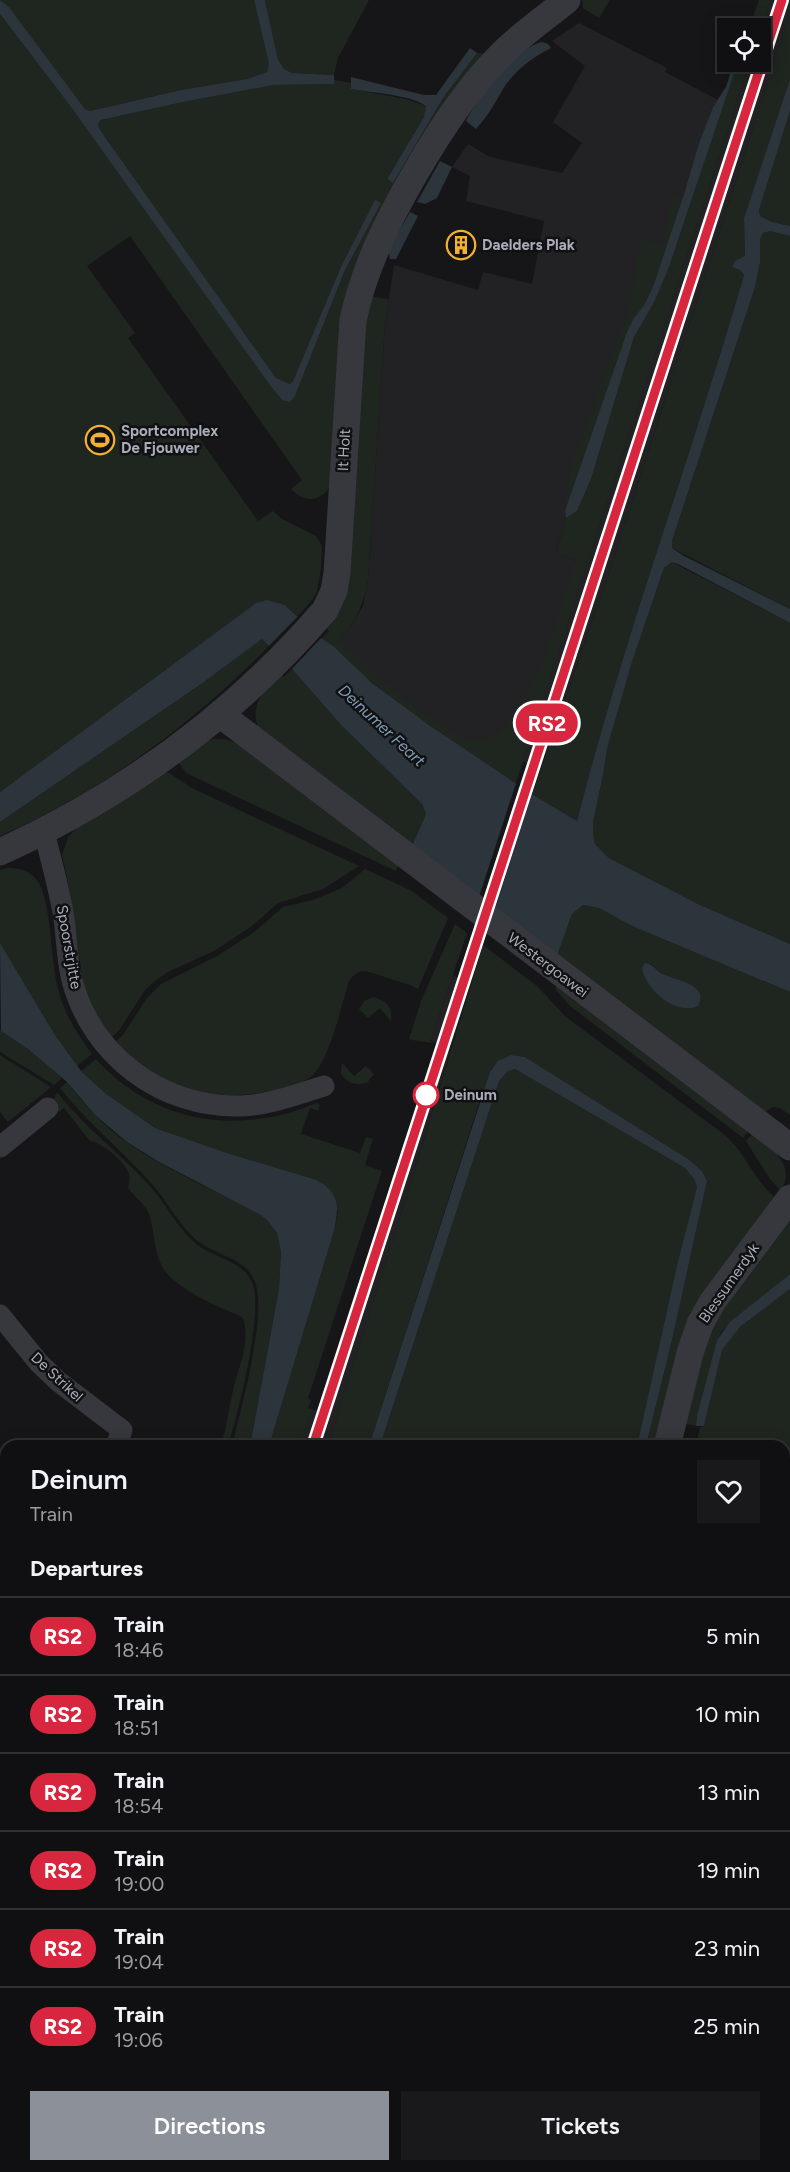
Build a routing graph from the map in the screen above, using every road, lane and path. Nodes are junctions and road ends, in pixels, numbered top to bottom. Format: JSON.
{"nodes":[{"id":1,"x":567,"y":0,"type":"edge"},
{"id":2,"x":221,"y":715,"type":"junction"},
{"id":3,"x":44,"y":832,"type":"junction"},
{"id":4,"x":0,"y":852,"type":"edge"},
{"id":5,"x":324,"y":1086,"type":"dead end"},
{"id":6,"x":48,"y":1108,"type":"dead end"},
{"id":7,"x":0,"y":1147,"type":"edge"},
{"id":8,"x":790,"y":1147,"type":"edge"},
{"id":9,"x":790,"y":1198,"type":"edge"},
{"id":10,"x":0,"y":1315,"type":"edge"},
{"id":11,"x":119,"y":1438,"type":"edge"},
{"id":12,"x":669,"y":1440,"type":"edge"}],
"edges":[{"from":1,"to":2,"type":"street","name":"It Holt"},
{"from":2,"to":3,"type":"street","name":"It Holt"},
{"from":2,"to":8,"type":"street","name":"Westergoawei"},
{"from":3,"to":4,"type":"street"},
{"from":3,"to":5,"type":"street","name":"Spoorstrjitte"},
{"from":6,"to":7,"type":"street"},
{"from":9,"to":12,"type":"street","name":"Blessumerdyk"},
{"from":10,"to":11,"type":"street","name":"De Strikel"}]}
